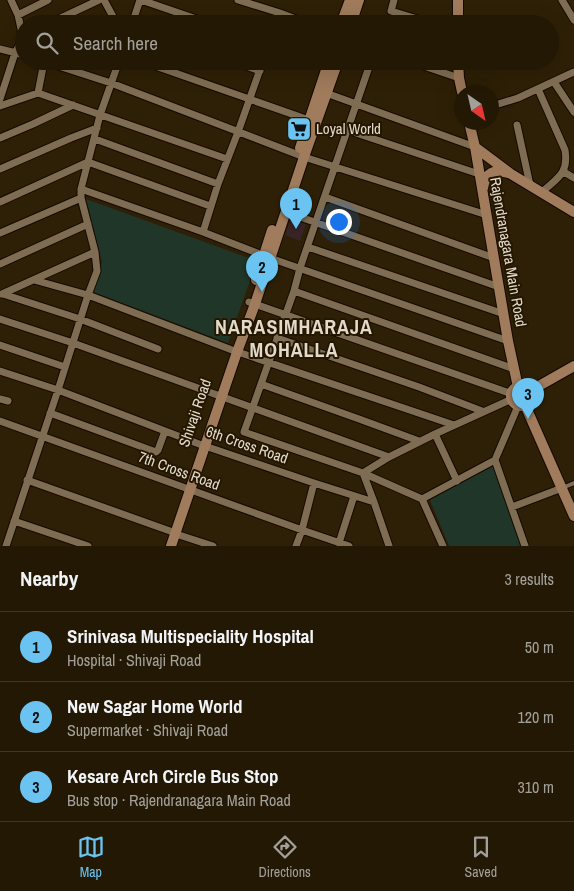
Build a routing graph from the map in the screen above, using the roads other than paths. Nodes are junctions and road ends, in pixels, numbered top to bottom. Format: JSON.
{"nodes":[{"id":1,"x":11,"y":0,"type":"edge"},
{"id":2,"x":48,"y":0,"type":"edge"},
{"id":3,"x":99,"y":0,"type":"edge"},
{"id":4,"x":104,"y":0,"type":"edge"},
{"id":5,"x":141,"y":0,"type":"edge"},
{"id":6,"x":238,"y":0,"type":"edge"},
{"id":7,"x":350,"y":0,"type":"edge"},
{"id":8,"x":359,"y":0,"type":"edge"},
{"id":9,"x":394,"y":0,"type":"edge"},
{"id":10,"x":458,"y":0,"type":"edge"},
{"id":11,"x":562,"y":0,"type":"edge"},
{"id":12,"x":251,"y":2,"type":"edge"},
{"id":13,"x":280,"y":13,"type":"joint"},
{"id":14,"x":18,"y":15,"type":"joint"},
{"id":15,"x":67,"y":15,"type":"edge"},
{"id":16,"x":112,"y":15,"type":"edge"},
{"id":17,"x":135,"y":15,"type":"edge"},
{"id":18,"x":185,"y":15,"type":"edge"},
{"id":19,"x":285,"y":15,"type":"edge"},
{"id":20,"x":345,"y":15,"type":"edge"},
{"id":21,"x":354,"y":15,"type":"edge"},
{"id":22,"x":404,"y":15,"type":"edge"},
{"id":23,"x":458,"y":15,"type":"edge"},
{"id":24,"x":574,"y":20,"type":"edge"},
{"id":25,"x":0,"y":48,"type":"edge"},
{"id":26,"x":14,"y":52,"type":"joint"},
{"id":27,"x":42,"y":70,"type":"edge"},
{"id":28,"x":69,"y":70,"type":"edge"},
{"id":29,"x":116,"y":70,"type":"edge"},
{"id":30,"x":167,"y":70,"type":"edge"},
{"id":31,"x":326,"y":70,"type":"edge"},
{"id":32,"x":328,"y":70,"type":"edge"},
{"id":33,"x":368,"y":70,"type":"edge"},
{"id":34,"x":435,"y":70,"type":"edge"},
{"id":35,"x":459,"y":70,"type":"edge"},
{"id":36,"x":260,"y":71,"type":"edge"},
{"id":37,"x":574,"y":72,"type":"edge"},
{"id":38,"x":459,"y":78,"type":"junction"},
{"id":39,"x":554,"y":82,"type":"junction"},
{"id":40,"x":111,"y":83,"type":"junction"},
{"id":41,"x":460,"y":85,"type":"edge"},
{"id":42,"x":538,"y":89,"type":"junction"},
{"id":43,"x":38,"y":93,"type":"junction"},
{"id":44,"x":326,"y":93,"type":"junction"},
{"id":45,"x":0,"y":99,"type":"edge"},
{"id":46,"x":250,"y":99,"type":"junction"},
{"id":47,"x":357,"y":103,"type":"junction"},
{"id":48,"x":499,"y":104,"type":"edge"},
{"id":49,"x":73,"y":105,"type":"junction"},
{"id":50,"x":0,"y":106,"type":"edge"},
{"id":51,"x":574,"y":112,"type":"edge"},
{"id":52,"x":100,"y":115,"type":"junction"},
{"id":53,"x":309,"y":120,"type":"junction"},
{"id":54,"x":517,"y":126,"type":"dead end"},
{"id":55,"x":97,"y":128,"type":"junction"},
{"id":56,"x":347,"y":130,"type":"junction"},
{"id":57,"x":471,"y":130,"type":"edge"},
{"id":58,"x":238,"y":132,"type":"junction"},
{"id":59,"x":0,"y":138,"type":"edge"},
{"id":60,"x":95,"y":138,"type":"junction"},
{"id":61,"x":475,"y":147,"type":"junction"},
{"id":62,"x":301,"y":155,"type":"junction"},
{"id":63,"x":227,"y":159,"type":"junction"},
{"id":64,"x":88,"y":162,"type":"junction"},
{"id":65,"x":335,"y":167,"type":"junction"},
{"id":66,"x":0,"y":169,"type":"edge"},
{"id":67,"x":564,"y":172,"type":"junction"},
{"id":68,"x":480,"y":174,"type":"junction"},
{"id":69,"x":511,"y":174,"type":"junction"},
{"id":70,"x":574,"y":178,"type":"edge"},
{"id":71,"x":218,"y":184,"type":"junction"},
{"id":72,"x":530,"y":185,"type":"junction"},
{"id":73,"x":81,"y":189,"type":"junction"},
{"id":74,"x":482,"y":190,"type":"junction"},
{"id":75,"x":541,"y":192,"type":"junction"},
{"id":76,"x":325,"y":197,"type":"junction"},
{"id":77,"x":80,"y":198,"type":"junction"},
{"id":78,"x":0,"y":202,"type":"edge"},
{"id":79,"x":210,"y":206,"type":"junction"},
{"id":80,"x":286,"y":212,"type":"junction"},
{"id":81,"x":574,"y":212,"type":"edge"},
{"id":82,"x":487,"y":215,"type":"junction"},
{"id":83,"x":316,"y":223,"type":"junction"},
{"id":84,"x":88,"y":224,"type":"junction"},
{"id":85,"x":203,"y":232,"type":"junction"},
{"id":86,"x":0,"y":233,"type":"edge"},
{"id":87,"x":308,"y":246,"type":"junction"},
{"id":88,"x":95,"y":252,"type":"junction"},
{"id":89,"x":267,"y":257,"type":"junction"},
{"id":90,"x":494,"y":258,"type":"junction"},
{"id":91,"x":0,"y":264,"type":"edge"},
{"id":92,"x":300,"y":268,"type":"junction"},
{"id":93,"x":34,"y":280,"type":"junction"},
{"id":94,"x":499,"y":287,"type":"junction"},
{"id":95,"x":294,"y":291,"type":"junction"},
{"id":96,"x":1,"y":294,"type":"edge"},
{"id":97,"x":88,"y":295,"type":"junction"},
{"id":98,"x":252,"y":303,"type":"junction"},
{"id":99,"x":504,"y":314,"type":"junction"},
{"id":100,"x":285,"y":315,"type":"junction"},
{"id":101,"x":0,"y":319,"type":"edge"},
{"id":102,"x":80,"y":319,"type":"junction"},
{"id":103,"x":277,"y":338,"type":"junction"},
{"id":104,"x":508,"y":340,"type":"junction"},
{"id":105,"x":73,"y":343,"type":"junction"},
{"id":106,"x":0,"y":345,"type":"edge"},
{"id":107,"x":158,"y":349,"type":"dead end"},
{"id":108,"x":235,"y":351,"type":"junction"},
{"id":109,"x":268,"y":362,"type":"junction"},
{"id":110,"x":574,"y":366,"type":"edge"},
{"id":111,"x":65,"y":367,"type":"junction"},
{"id":112,"x":514,"y":369,"type":"junction"},
{"id":113,"x":0,"y":371,"type":"edge"},
{"id":114,"x":261,"y":384,"type":"junction"},
{"id":115,"x":58,"y":390,"type":"junction"},
{"id":116,"x":530,"y":391,"type":"junction"},
{"id":117,"x":219,"y":397,"type":"junction"},
{"id":118,"x":0,"y":398,"type":"edge"},
{"id":119,"x":517,"y":398,"type":"junction"},
{"id":120,"x":8,"y":402,"type":"dead end"},
{"id":121,"x":252,"y":408,"type":"junction"},
{"id":122,"x":482,"y":411,"type":"junction"},
{"id":123,"x":50,"y":413,"type":"junction"},
{"id":124,"x":0,"y":422,"type":"edge"},
{"id":125,"x":454,"y":426,"type":"junction"},
{"id":126,"x":165,"y":431,"type":"junction"},
{"id":127,"x":435,"y":434,"type":"junction"},
{"id":128,"x":42,"y":437,"type":"junction"},
{"id":129,"x":419,"y":442,"type":"junction"},
{"id":130,"x":203,"y":445,"type":"junction"},
{"id":131,"x":389,"y":457,"type":"junction"},
{"id":132,"x":495,"y":460,"type":"junction"},
{"id":133,"x":362,"y":473,"type":"junction"},
{"id":134,"x":28,"y":480,"type":"junction"},
{"id":135,"x":457,"y":481,"type":"junction"},
{"id":136,"x":314,"y":483,"type":"junction"},
{"id":137,"x":574,"y":483,"type":"edge"},
{"id":138,"x":562,"y":488,"type":"junction"},
{"id":139,"x":188,"y":489,"type":"junction"},
{"id":140,"x":354,"y":496,"type":"junction"},
{"id":141,"x":422,"y":499,"type":"junction"},
{"id":142,"x":374,"y":502,"type":"junction"},
{"id":143,"x":512,"y":507,"type":"junction"},
{"id":144,"x":574,"y":516,"type":"edge"},
{"id":145,"x":14,"y":521,"type":"junction"},
{"id":146,"x":302,"y":530,"type":"junction"},
{"id":147,"x":173,"y":532,"type":"junction"},
{"id":148,"x":339,"y":543,"type":"junction"},
{"id":149,"x":6,"y":546,"type":"edge"},
{"id":150,"x":88,"y":546,"type":"edge"},
{"id":151,"x":164,"y":546,"type":"edge"},
{"id":152,"x":171,"y":546,"type":"edge"},
{"id":153,"x":213,"y":546,"type":"edge"},
{"id":154,"x":296,"y":546,"type":"edge"},
{"id":155,"x":349,"y":546,"type":"edge"},
{"id":156,"x":389,"y":546,"type":"edge"},
{"id":157,"x":442,"y":546,"type":"edge"},
{"id":158,"x":525,"y":546,"type":"edge"}],
"edges":[{"from":1,"to":14,"type":"street"},
{"from":2,"to":14,"type":"street"},
{"from":3,"to":15,"type":"street"},
{"from":4,"to":16,"type":"street"},
{"from":5,"to":17,"type":"street"},
{"from":5,"to":18,"type":"street"},
{"from":6,"to":12,"type":"street"},
{"from":7,"to":20,"type":"street"},
{"from":8,"to":21,"type":"street"},
{"from":9,"to":22,"type":"street"},
{"from":10,"to":23,"type":"street"},
{"from":11,"to":24,"type":"street"},
{"from":12,"to":13,"type":"street"},
{"from":13,"to":19,"type":"street"},
{"from":25,"to":26,"type":"street"},
{"from":26,"to":45,"type":"street"},
{"from":27,"to":43,"type":"street"},
{"from":28,"to":40,"type":"street"},
{"from":29,"to":40,"type":"street"},
{"from":30,"to":46,"type":"street"},
{"from":31,"to":53,"type":"street","name":"Shivaji Road"},
{"from":32,"to":44,"type":"street"},
{"from":33,"to":47,"type":"street"},
{"from":34,"to":38,"type":"street"},
{"from":35,"to":38,"type":"street"},
{"from":36,"to":46,"type":"street"},
{"from":37,"to":39,"type":"street"},
{"from":38,"to":41,"type":"street"},
{"from":39,"to":42,"type":"street"},
{"from":39,"to":51,"type":"street"},
{"from":40,"to":52,"type":"street"},
{"from":40,"to":58,"type":"street"},
{"from":42,"to":48,"type":"street"},
{"from":42,"to":67,"type":"street"},
{"from":43,"to":49,"type":"street"},
{"from":43,"to":50,"type":"street"},
{"from":44,"to":47,"type":"street"},
{"from":44,"to":62,"type":"street"},
{"from":46,"to":53,"type":"street"},
{"from":46,"to":58,"type":"street"},
{"from":47,"to":56,"type":"street"},
{"from":47,"to":61,"type":"street"},
{"from":49,"to":52,"type":"street"},
{"from":49,"to":59,"type":"street"},
{"from":52,"to":55,"type":"street"},
{"from":52,"to":63,"type":"street"},
{"from":53,"to":62,"type":"street","name":"Shivaji Road"},
{"from":54,"to":72,"type":"street"},
{"from":55,"to":60,"type":"street"},
{"from":55,"to":66,"type":"street"},
{"from":56,"to":65,"type":"street"},
{"from":56,"to":68,"type":"street"},
{"from":57,"to":61,"type":"street","name":"Rajendranagara Main Road"},
{"from":58,"to":62,"type":"street"},
{"from":58,"to":63,"type":"street"},
{"from":60,"to":64,"type":"street"},
{"from":60,"to":71,"type":"street"},
{"from":61,"to":68,"type":"street","name":"Rajendranagara Main Road"},
{"from":61,"to":69,"type":"street"},
{"from":62,"to":65,"type":"street"},
{"from":62,"to":80,"type":"street"},
{"from":62,"to":89,"type":"street","name":"Shivaji Road"},
{"from":63,"to":71,"type":"street"},
{"from":64,"to":73,"type":"street"},
{"from":64,"to":78,"type":"street"},
{"from":64,"to":79,"type":"street"},
{"from":65,"to":76,"type":"street"},
{"from":65,"to":82,"type":"street"},
{"from":67,"to":70,"type":"street"},
{"from":67,"to":75,"type":"street"},
{"from":68,"to":74,"type":"street","name":"Rajendranagara Main Road"},
{"from":69,"to":72,"type":"street"},
{"from":69,"to":74,"type":"street"},
{"from":71,"to":79,"type":"street"},
{"from":72,"to":75,"type":"street"},
{"from":73,"to":77,"type":"street"},
{"from":73,"to":85,"type":"street"},
{"from":74,"to":82,"type":"street","name":"Rajendranagara Main Road"},
{"from":75,"to":81,"type":"street"},
{"from":76,"to":83,"type":"street"},
{"from":76,"to":90,"type":"street"},
{"from":77,"to":84,"type":"street"},
{"from":77,"to":86,"type":"street"},
{"from":79,"to":85,"type":"street"},
{"from":80,"to":83,"type":"street"},
{"from":80,"to":89,"type":"street"},
{"from":82,"to":90,"type":"street","name":"Rajendranagara Main Road"},
{"from":83,"to":87,"type":"street"},
{"from":83,"to":94,"type":"street"},
{"from":84,"to":88,"type":"street"},
{"from":84,"to":91,"type":"street"},
{"from":85,"to":89,"type":"street"},
{"from":87,"to":92,"type":"street"},
{"from":87,"to":99,"type":"street"},
{"from":88,"to":93,"type":"street"},
{"from":88,"to":97,"type":"street"},
{"from":89,"to":92,"type":"street"},
{"from":89,"to":98,"type":"street","name":"Shivaji Road"},
{"from":90,"to":94,"type":"street","name":"Rajendranagara Main Road"},
{"from":92,"to":95,"type":"street"},
{"from":92,"to":104,"type":"street"},
{"from":93,"to":96,"type":"street"},
{"from":93,"to":97,"type":"street"},
{"from":94,"to":99,"type":"street","name":"Rajendranagara Main Road"},
{"from":95,"to":100,"type":"street"},
{"from":95,"to":112,"type":"street"},
{"from":96,"to":102,"type":"street"},
{"from":97,"to":102,"type":"street"},
{"from":97,"to":108,"type":"street"},
{"from":98,"to":100,"type":"street"},
{"from":98,"to":108,"type":"street","name":"Shivaji Road"},
{"from":99,"to":104,"type":"street","name":"Rajendranagara Main Road"},
{"from":100,"to":103,"type":"street"},
{"from":100,"to":119,"type":"street"},
{"from":101,"to":105,"type":"street"},
{"from":102,"to":105,"type":"street"},
{"from":102,"to":107,"type":"street"},
{"from":103,"to":109,"type":"street"},
{"from":103,"to":122,"type":"street"},
{"from":104,"to":112,"type":"street","name":"Rajendranagara Main Road"},
{"from":105,"to":111,"type":"street"},
{"from":105,"to":117,"type":"street"},
{"from":106,"to":111,"type":"street"},
{"from":108,"to":109,"type":"street"},
{"from":108,"to":117,"type":"street","name":"Shivaji Road"},
{"from":109,"to":114,"type":"street"},
{"from":109,"to":125,"type":"street"},
{"from":110,"to":116,"type":"street"},
{"from":111,"to":115,"type":"street"},
{"from":112,"to":119,"type":"street","name":"Rajendranagara Main Road"},
{"from":113,"to":115,"type":"street","name":"6th Cross Road"},
{"from":114,"to":121,"type":"street"},
{"from":114,"to":129,"type":"street"},
{"from":115,"to":123,"type":"street"},
{"from":115,"to":126,"type":"street","name":"6th Cross Road"},
{"from":116,"to":119,"type":"street"},
{"from":116,"to":119,"type":"street"},
{"from":117,"to":121,"type":"street"},
{"from":117,"to":130,"type":"street","name":"Shivaji Road"},
{"from":118,"to":120,"type":"street"},
{"from":119,"to":122,"type":"street"},
{"from":119,"to":132,"type":"street"},
{"from":119,"to":138,"type":"street","name":"Rajendranagara Main Road"},
{"from":121,"to":131,"type":"street"},
{"from":121,"to":133,"type":"street"},
{"from":122,"to":125,"type":"street"},
{"from":123,"to":126,"type":"street"},
{"from":123,"to":128,"type":"street"},
{"from":124,"to":128,"type":"street","name":"7th Cross Road"},
{"from":125,"to":127,"type":"street"},
{"from":126,"to":130,"type":"street","name":"6th Cross Road"},
{"from":127,"to":129,"type":"street"},
{"from":127,"to":135,"type":"street"},
{"from":128,"to":134,"type":"street"},
{"from":128,"to":139,"type":"street","name":"7th Cross Road"},
{"from":129,"to":131,"type":"street"},
{"from":130,"to":136,"type":"street","name":"6th Cross Road"},
{"from":130,"to":139,"type":"street","name":"Shivaji Road"},
{"from":131,"to":133,"type":"street"},
{"from":132,"to":135,"type":"street"},
{"from":132,"to":143,"type":"street"},
{"from":133,"to":141,"type":"street"},
{"from":133,"to":142,"type":"street"},
{"from":134,"to":145,"type":"street"},
{"from":134,"to":147,"type":"street"},
{"from":135,"to":141,"type":"street"},
{"from":136,"to":140,"type":"street","name":"6th Cross Road"},
{"from":136,"to":146,"type":"street"},
{"from":137,"to":138,"type":"lane"},
{"from":138,"to":143,"type":"street"},
{"from":138,"to":144,"type":"street","name":"Rajendranagara Main Road"},
{"from":139,"to":146,"type":"street","name":"7th Cross Road"},
{"from":139,"to":147,"type":"street","name":"Shivaji Road"},
{"from":140,"to":142,"type":"street","name":"6th Cross Road"},
{"from":140,"to":148,"type":"street"},
{"from":141,"to":157,"type":"street"},
{"from":142,"to":156,"type":"street"},
{"from":143,"to":158,"type":"street"},
{"from":145,"to":149,"type":"street"},
{"from":145,"to":150,"type":"street"},
{"from":146,"to":148,"type":"street","name":"7th Cross Road"},
{"from":146,"to":154,"type":"street"},
{"from":147,"to":151,"type":"street","name":"Shivaji Road"},
{"from":147,"to":152,"type":"street"},
{"from":147,"to":153,"type":"street"},
{"from":148,"to":155,"type":"street","name":"7th Cross Road"}]}
